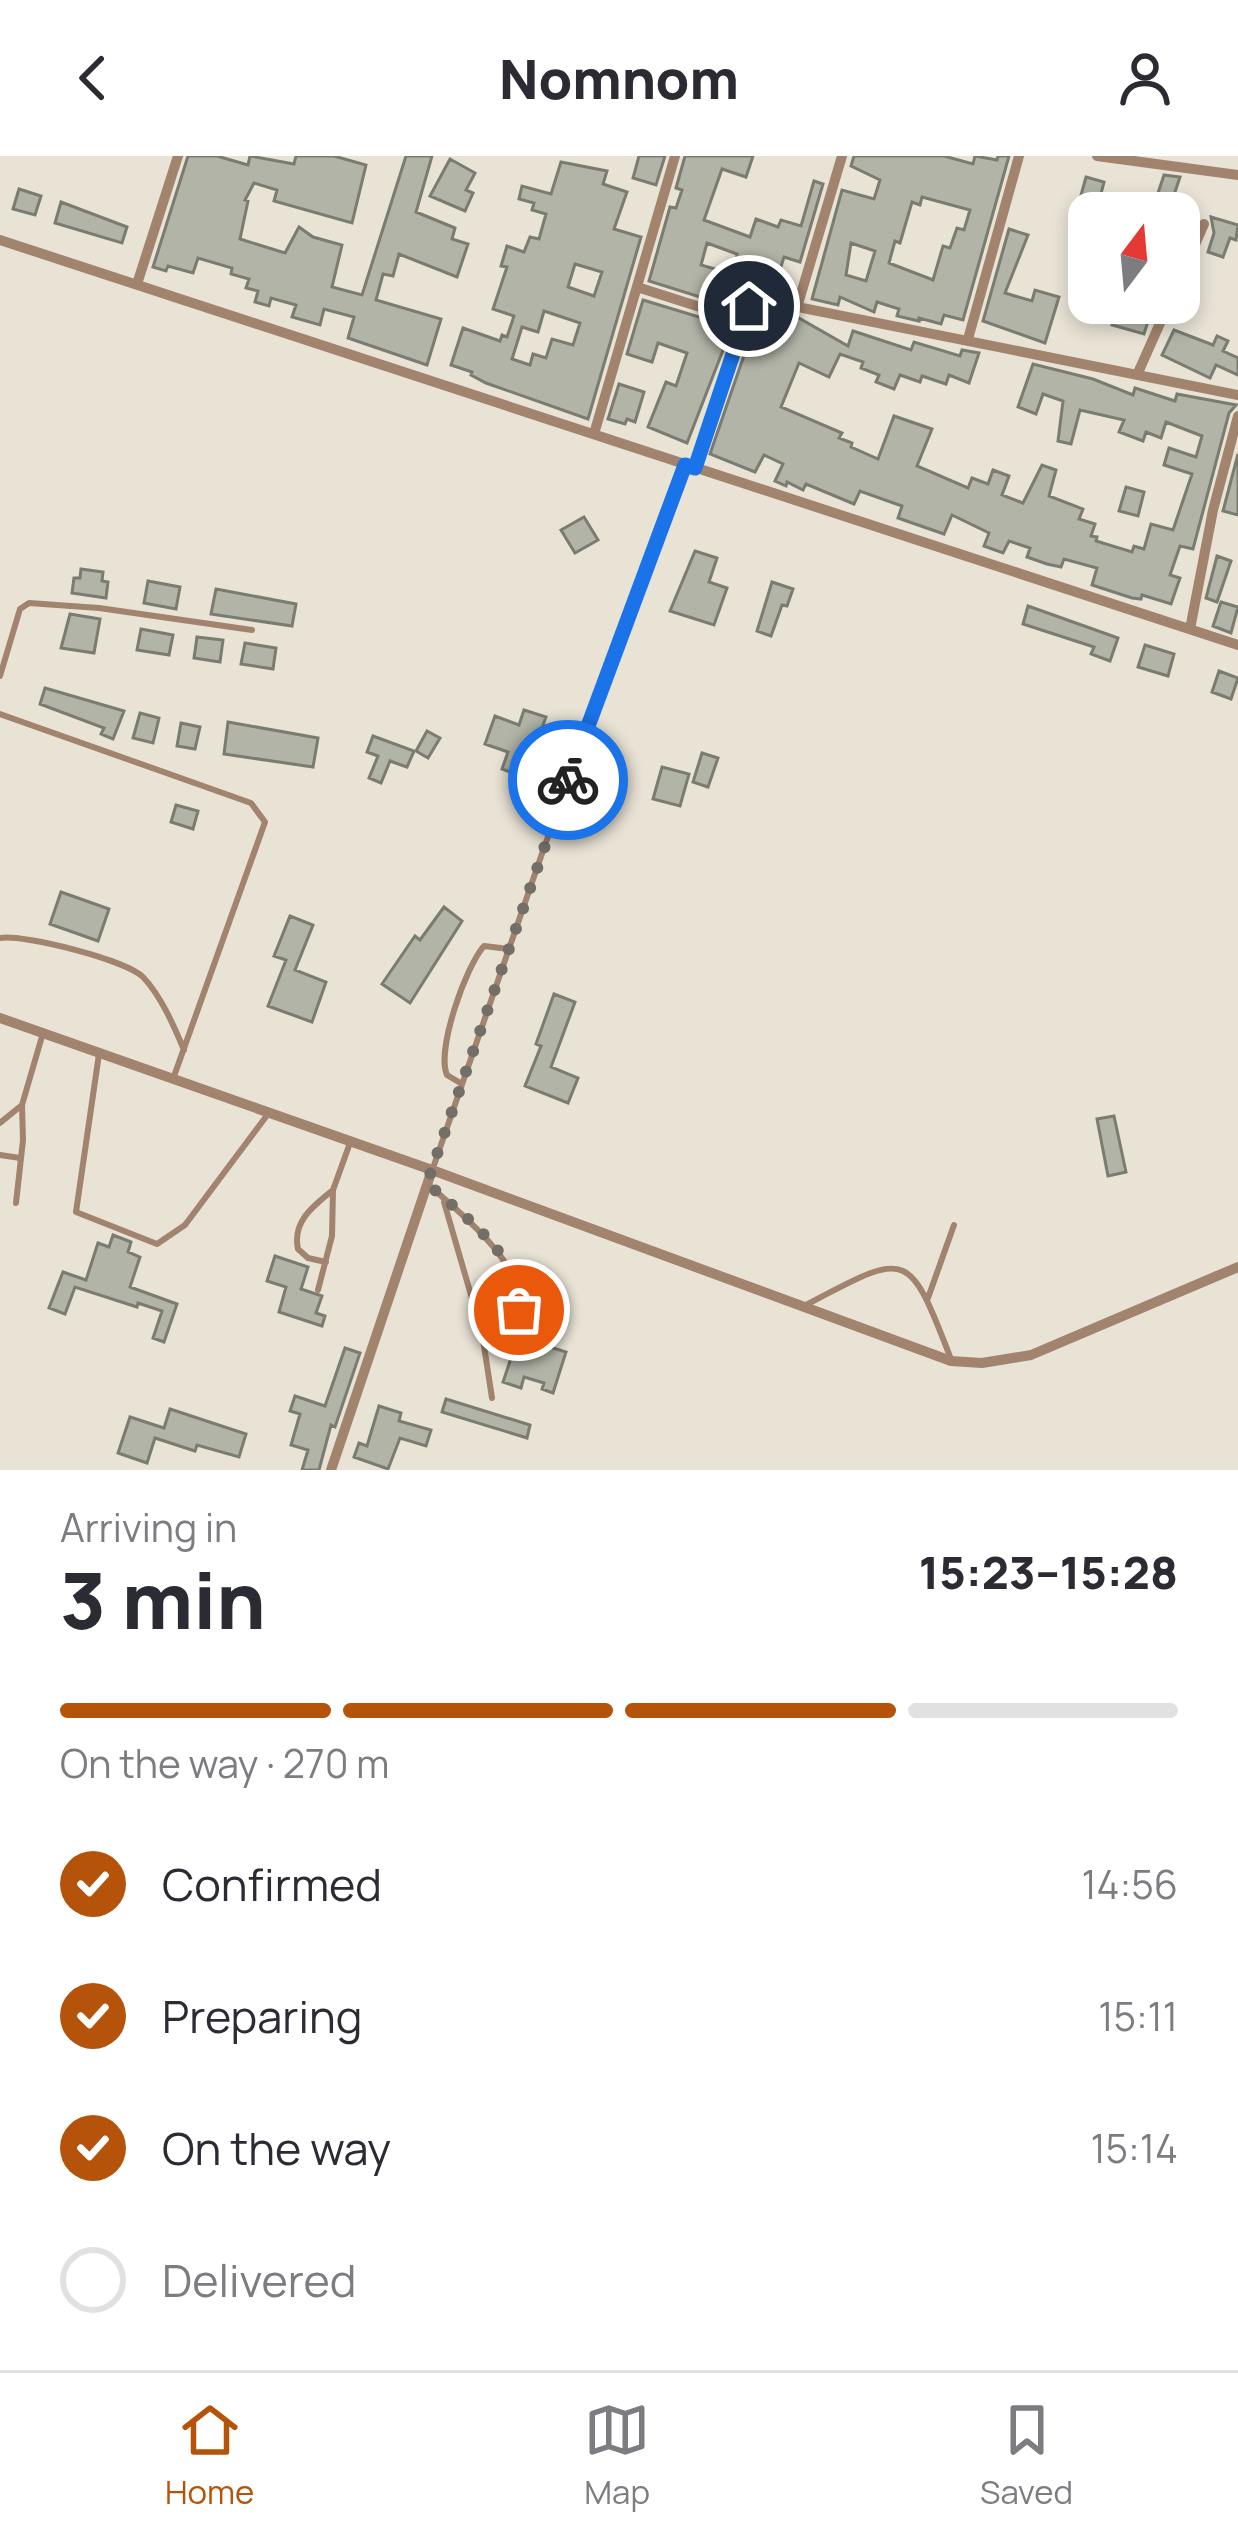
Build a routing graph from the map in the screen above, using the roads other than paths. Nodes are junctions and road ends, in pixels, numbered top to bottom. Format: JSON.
{"nodes":[{"id":1,"x":178,"y":156,"type":"edge"},
{"id":2,"x":675,"y":156,"type":"edge"},
{"id":3,"x":842,"y":156,"type":"edge"},
{"id":4,"x":1019,"y":156,"type":"edge"},
{"id":5,"x":1097,"y":156,"type":"edge"},
{"id":6,"x":1238,"y":175,"type":"edge"},
{"id":7,"x":1204,"y":224,"type":"dead end"},
{"id":8,"x":1200,"y":233,"type":"edge"},
{"id":9,"x":0,"y":240,"type":"edge"},
{"id":10,"x":137,"y":284,"type":"junction"},
{"id":11,"x":637,"y":286,"type":"junction"},
{"id":12,"x":798,"y":304,"type":"junction"},
{"id":13,"x":744,"y":321,"type":"junction"},
{"id":14,"x":1160,"y":324,"type":"edge"},
{"id":15,"x":968,"y":339,"type":"junction"},
{"id":16,"x":1137,"y":375,"type":"junction"},
{"id":17,"x":1238,"y":394,"type":"edge"},
{"id":18,"x":1238,"y":416,"type":"edge"},
{"id":19,"x":594,"y":434,"type":"junction"},
{"id":20,"x":690,"y":467,"type":"junction"},
{"id":21,"x":1190,"y":629,"type":"junction"},
{"id":22,"x":252,"y":630,"type":"dead end"},
{"id":23,"x":1238,"y":645,"type":"edge"},
{"id":24,"x":0,"y":676,"type":"edge"},
{"id":25,"x":0,"y":714,"type":"edge"},
{"id":26,"x":0,"y":938,"type":"edge"},
{"id":27,"x":509,"y":949,"type":"junction"},
{"id":28,"x":0,"y":1018,"type":"edge"},
{"id":29,"x":43,"y":1033,"type":"junction"},
{"id":30,"x":184,"y":1050,"type":"junction"},
{"id":31,"x":99,"y":1054,"type":"junction"},
{"id":32,"x":173,"y":1079,"type":"junction"},
{"id":33,"x":462,"y":1084,"type":"junction"},
{"id":34,"x":22,"y":1105,"type":"junction"},
{"id":35,"x":268,"y":1114,"type":"junction"},
{"id":36,"x":0,"y":1123,"type":"edge"},
{"id":37,"x":350,"y":1143,"type":"junction"},
{"id":38,"x":0,"y":1156,"type":"edge"},
{"id":39,"x":21,"y":1157,"type":"junction"},
{"id":40,"x":432,"y":1170,"type":"junction"},
{"id":41,"x":427,"y":1183,"type":"junction"},
{"id":42,"x":333,"y":1190,"type":"junction"},
{"id":43,"x":443,"y":1198,"type":"junction"},
{"id":44,"x":16,"y":1203,"type":"dead end"},
{"id":45,"x":953,"y":1226,"type":"dead end"},
{"id":46,"x":326,"y":1262,"type":"junction"},
{"id":47,"x":1238,"y":1267,"type":"edge"},
{"id":48,"x":318,"y":1290,"type":"dead end"},
{"id":49,"x":928,"y":1298,"type":"junction"},
{"id":50,"x":804,"y":1306,"type":"junction"},
{"id":51,"x":482,"y":1333,"type":"junction"},
{"id":52,"x":951,"y":1361,"type":"junction"},
{"id":53,"x":492,"y":1398,"type":"dead end"},
{"id":54,"x":331,"y":1470,"type":"edge"}],
"edges":[{"from":1,"to":10,"type":"street"},
{"from":2,"to":11,"type":"street"},
{"from":3,"to":12,"type":"street"},
{"from":4,"to":15,"type":"street"},
{"from":5,"to":6,"type":"street"},
{"from":7,"to":8,"type":"street"},
{"from":9,"to":10,"type":"street"},
{"from":10,"to":19,"type":"street"},
{"from":11,"to":13,"type":"street"},
{"from":11,"to":19,"type":"street"},
{"from":12,"to":13,"type":"street"},
{"from":12,"to":15,"type":"street"},
{"from":13,"to":20,"type":"street"},
{"from":14,"to":16,"type":"street"},
{"from":15,"to":16,"type":"street"},
{"from":16,"to":17,"type":"street"},
{"from":18,"to":21,"type":"street"},
{"from":19,"to":20,"type":"street"},
{"from":20,"to":21,"type":"street"},
{"from":20,"to":27,"type":"lane"},
{"from":21,"to":23,"type":"street"},
{"from":22,"to":24,"type":"lane"},
{"from":25,"to":30,"type":"lane"},
{"from":26,"to":30,"type":"lane"},
{"from":27,"to":33,"type":"lane"},
{"from":27,"to":33,"type":"lane"},
{"from":28,"to":29,"type":"street"},
{"from":29,"to":31,"type":"street"},
{"from":29,"to":34,"type":"lane"},
{"from":30,"to":32,"type":"lane"},
{"from":31,"to":32,"type":"street"},
{"from":31,"to":35,"type":"lane"},
{"from":32,"to":35,"type":"street"},
{"from":33,"to":40,"type":"lane"},
{"from":34,"to":36,"type":"lane"},
{"from":34,"to":39,"type":"lane"},
{"from":35,"to":37,"type":"street"},
{"from":37,"to":40,"type":"street"},
{"from":37,"to":42,"type":"lane"},
{"from":38,"to":39,"type":"lane"},
{"from":39,"to":44,"type":"lane"},
{"from":40,"to":41,"type":"street"},
{"from":40,"to":50,"type":"street"},
{"from":41,"to":43,"type":"lane"},
{"from":41,"to":54,"type":"street"},
{"from":42,"to":46,"type":"lane"},
{"from":42,"to":46,"type":"lane"},
{"from":43,"to":51,"type":"lane"},
{"from":43,"to":51,"type":"lane"},
{"from":45,"to":49,"type":"lane"},
{"from":46,"to":48,"type":"lane"},
{"from":47,"to":52,"type":"street"},
{"from":49,"to":50,"type":"lane"},
{"from":49,"to":52,"type":"lane"},
{"from":50,"to":52,"type":"street"},
{"from":51,"to":53,"type":"lane"}]}
